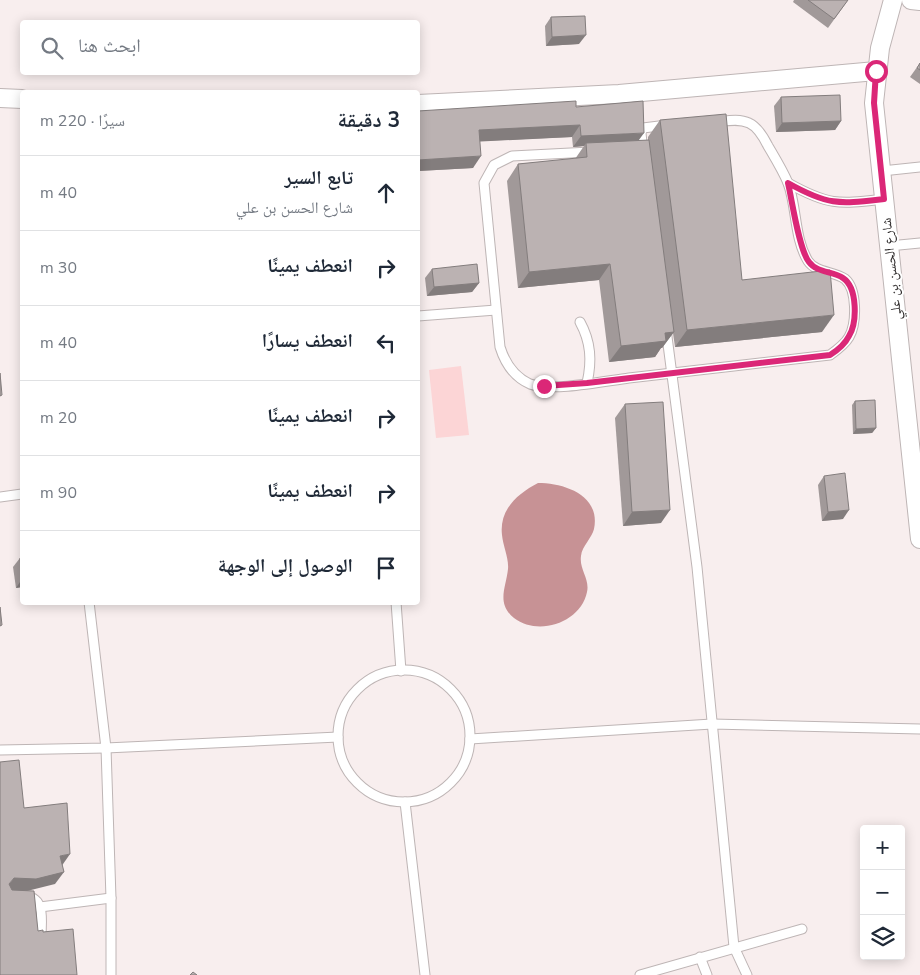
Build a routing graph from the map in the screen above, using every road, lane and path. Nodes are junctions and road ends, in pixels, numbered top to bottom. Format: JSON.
{"nodes":[{"id":1,"x":893,"y":0,"type":"edge"},
{"id":2,"x":911,"y":0,"type":"edge"},
{"id":3,"x":920,"y":2,"type":"edge"},
{"id":4,"x":876,"y":71,"type":"junction"},
{"id":5,"x":0,"y":98,"type":"edge"},
{"id":6,"x":20,"y":100,"type":"edge"},
{"id":7,"x":420,"y":104,"type":"edge"},
{"id":8,"x":703,"y":122,"type":"edge"},
{"id":9,"x":676,"y":124,"type":"edge"},
{"id":10,"x":596,"y":152,"type":"edge"},
{"id":11,"x":640,"y":153,"type":"edge"},
{"id":12,"x":920,"y":167,"type":"edge"},
{"id":13,"x":882,"y":171,"type":"junction"},
{"id":14,"x":788,"y":183,"type":"junction"},
{"id":15,"x":884,"y":199,"type":"junction"},
{"id":16,"x":920,"y":243,"type":"edge"},
{"id":17,"x":889,"y":246,"type":"junction"},
{"id":18,"x":496,"y":310,"type":"junction"},
{"id":19,"x":664,"y":315,"type":"edge"},
{"id":20,"x":420,"y":316,"type":"edge"},
{"id":21,"x":580,"y":322,"type":"dead end"},
{"id":22,"x":672,"y":373,"type":"junction"},
{"id":23,"x":587,"y":383,"type":"junction"},
{"id":24,"x":20,"y":494,"type":"edge"},
{"id":25,"x":0,"y":497,"type":"edge"},
{"id":26,"x":920,"y":539,"type":"edge"},
{"id":27,"x":89,"y":605,"type":"edge"},
{"id":28,"x":396,"y":605,"type":"edge"},
{"id":29,"x":401,"y":670,"type":"junction"},
{"id":30,"x":712,"y":724,"type":"junction"},
{"id":31,"x":920,"y":729,"type":"edge"},
{"id":32,"x":338,"y":737,"type":"junction"},
{"id":33,"x":470,"y":738,"type":"junction"},
{"id":34,"x":106,"y":748,"type":"junction"},
{"id":35,"x":0,"y":750,"type":"edge"},
{"id":36,"x":405,"y":802,"type":"junction"},
{"id":37,"x":14,"y":897,"type":"edge"},
{"id":38,"x":111,"y":898,"type":"junction"},
{"id":39,"x":40,"y":907,"type":"junction"},
{"id":40,"x":802,"y":929,"type":"dead end"},
{"id":41,"x":42,"y":937,"type":"edge"},
{"id":42,"x":734,"y":947,"type":"junction"},
{"id":43,"x":700,"y":957,"type":"junction"},
{"id":44,"x":111,"y":975,"type":"edge"},
{"id":45,"x":425,"y":975,"type":"edge"},
{"id":46,"x":640,"y":975,"type":"edge"},
{"id":47,"x":707,"y":975,"type":"edge"},
{"id":48,"x":747,"y":975,"type":"edge"}],
"edges":[{"from":1,"to":4,"type":"street","name":"شارع الحسن بن علي"},
{"from":2,"to":3,"type":"street"},
{"from":4,"to":7,"type":"street"},
{"from":4,"to":13,"type":"street","name":"شارع الحسن بن علي"},
{"from":5,"to":6,"type":"street"},
{"from":8,"to":14,"type":"lane"},
{"from":9,"to":11,"type":"lane"},
{"from":10,"to":18,"type":"lane"},
{"from":12,"to":13,"type":"lane"},
{"from":13,"to":15,"type":"street","name":"شارع الحسن بن علي"},
{"from":14,"to":15,"type":"lane"},
{"from":14,"to":22,"type":"lane"},
{"from":15,"to":17,"type":"street","name":"شارع الحسن بن علي"},
{"from":16,"to":17,"type":"lane"},
{"from":17,"to":26,"type":"street","name":"شارع الحسن بن علي"},
{"from":18,"to":20,"type":"lane"},
{"from":18,"to":23,"type":"lane"},
{"from":19,"to":22,"type":"lane"},
{"from":21,"to":23,"type":"lane"},
{"from":22,"to":23,"type":"lane"},
{"from":22,"to":30,"type":"lane"},
{"from":24,"to":25,"type":"lane"},
{"from":27,"to":34,"type":"lane"},
{"from":28,"to":29,"type":"lane"},
{"from":29,"to":32,"type":"lane"},
{"from":29,"to":33,"type":"lane"},
{"from":30,"to":31,"type":"lane"},
{"from":30,"to":33,"type":"lane"},
{"from":30,"to":42,"type":"lane"},
{"from":32,"to":34,"type":"lane"},
{"from":32,"to":36,"type":"lane"},
{"from":33,"to":36,"type":"lane"},
{"from":34,"to":35,"type":"lane"},
{"from":34,"to":38,"type":"lane"},
{"from":36,"to":45,"type":"lane"},
{"from":37,"to":39,"type":"lane"},
{"from":38,"to":39,"type":"lane"},
{"from":38,"to":44,"type":"lane"},
{"from":39,"to":41,"type":"lane"},
{"from":40,"to":42,"type":"lane"},
{"from":42,"to":43,"type":"lane"},
{"from":42,"to":48,"type":"lane"},
{"from":43,"to":46,"type":"lane"},
{"from":43,"to":47,"type":"lane"}]}
